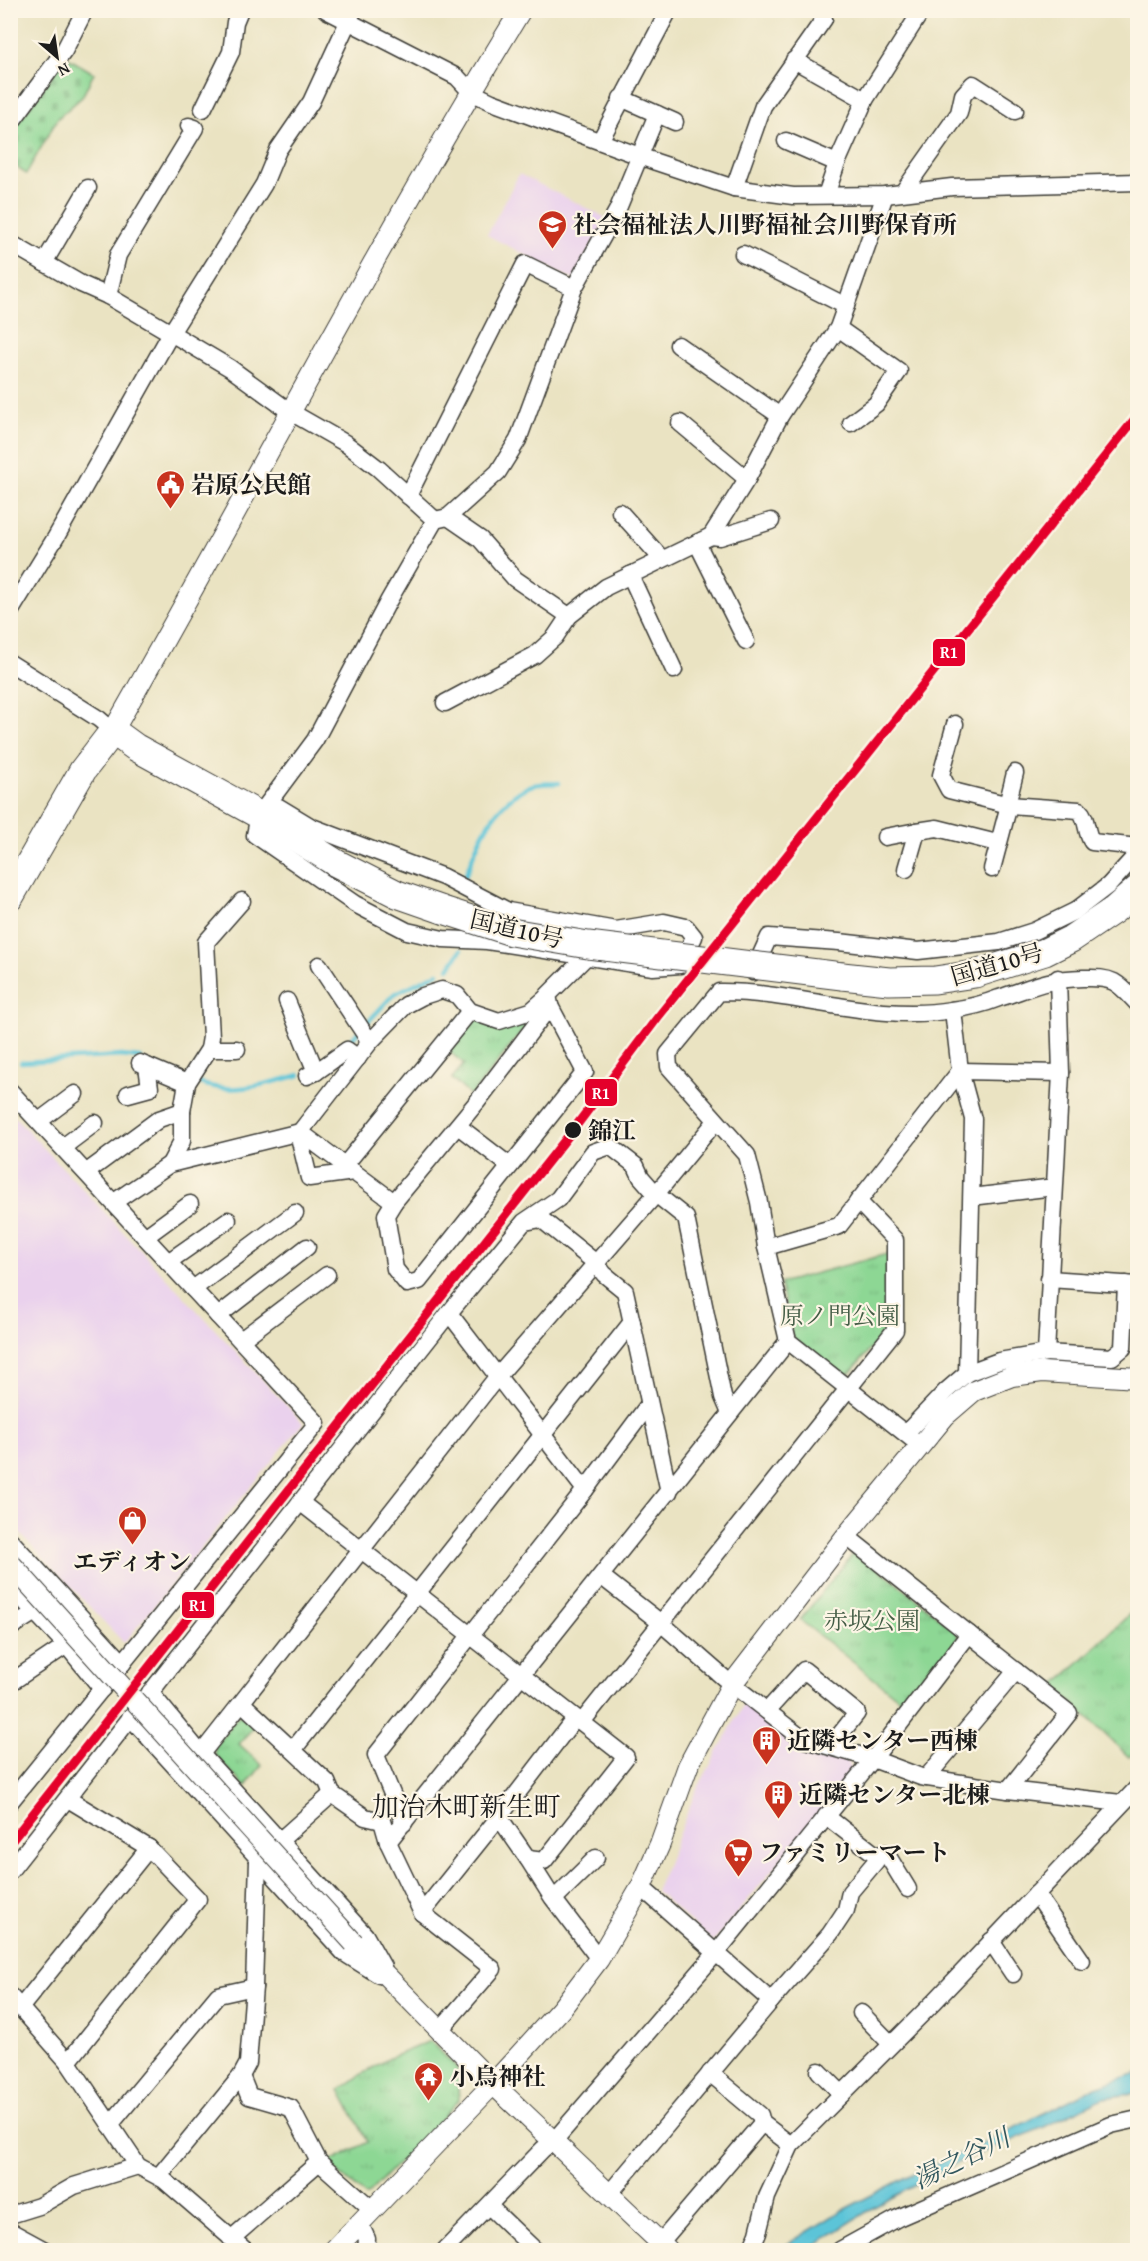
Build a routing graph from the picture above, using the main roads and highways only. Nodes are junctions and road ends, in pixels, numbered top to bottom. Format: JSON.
{"nodes":[{"id":1,"x":1137,"y":890,"type":"edge"},
{"id":2,"x":10,"y":897,"type":"edge"}],
"edges":[{"from":1,"to":2,"type":"highway","name":"国道10号","bridge":true}]}
